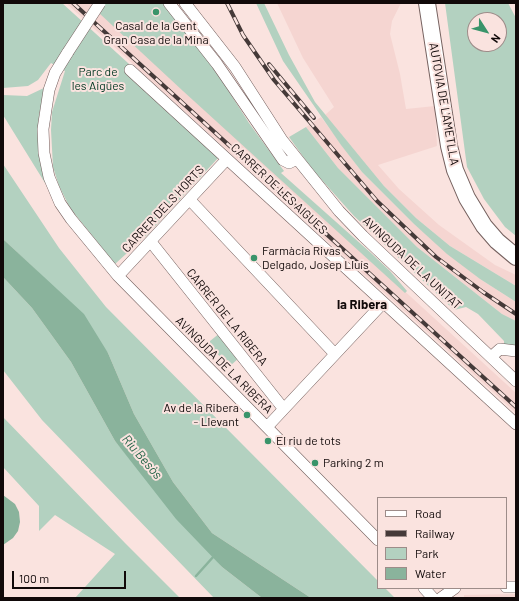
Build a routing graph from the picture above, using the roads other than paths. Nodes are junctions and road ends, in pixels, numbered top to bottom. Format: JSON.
{"nodes":[{"id":1,"x":100,"y":3,"type":"edge"},
{"id":2,"x":169,"y":3,"type":"edge"},
{"id":3,"x":185,"y":3,"type":"edge"},
{"id":4,"x":427,"y":3,"type":"edge"},
{"id":5,"x":436,"y":3,"type":"edge"},
{"id":6,"x":130,"y":70,"type":"dead end"},
{"id":7,"x":228,"y":158,"type":"junction"},
{"id":8,"x":297,"y":159,"type":"junction"},
{"id":9,"x":190,"y":200,"type":"junction"},
{"id":10,"x":150,"y":242,"type":"junction"},
{"id":11,"x":516,"y":246,"type":"edge"},
{"id":12,"x":516,"y":257,"type":"edge"},
{"id":13,"x":118,"y":276,"type":"junction"},
{"id":14,"x":383,"y":302,"type":"junction"},
{"id":15,"x":516,"y":351,"type":"edge"},
{"id":16,"x":334,"y":353,"type":"junction"},
{"id":17,"x":491,"y":357,"type":"junction"},
{"id":18,"x":516,"y":380,"type":"edge"},
{"id":19,"x":283,"y":408,"type":"junction"},
{"id":20,"x":516,"y":424,"type":"edge"},
{"id":21,"x":267,"y":426,"type":"junction"},
{"id":22,"x":377,"y":539,"type":"edge"},
{"id":23,"x":425,"y":589,"type":"edge"},
{"id":24,"x":453,"y":589,"type":"edge"},
{"id":25,"x":433,"y":598,"type":"edge"},
{"id":26,"x":441,"y":598,"type":"edge"}],
"edges":[{"from":1,"to":13,"type":"street","name":"AVINGUDA DE LA RIBERA","bridge":true},
{"from":2,"to":8,"type":"street"},
{"from":3,"to":8,"type":"street","name":"AVINGUDA DE LA UNITAT"},
{"from":4,"to":12,"type":"highway","name":"AUTOVIA DE L'AMETLLA"},
{"from":5,"to":11,"type":"highway","name":"AUTOVIA DE L'AMETLLA"},
{"from":6,"to":7,"type":"street","name":"CARRER DE LES AIGUES"},
{"from":7,"to":9,"type":"street","name":"CARRER DELS HORTS"},
{"from":7,"to":14,"type":"street","name":"CARRER DE LES AIGUES"},
{"from":8,"to":17,"type":"street","name":"AVINGUDA DE LA UNITAT"},
{"from":9,"to":10,"type":"street","name":"CARRER DELS HORTS"},
{"from":9,"to":16,"type":"street"},
{"from":10,"to":13,"type":"street","name":"CARRER DELS HORTS"},
{"from":10,"to":19,"type":"street","name":"CARRER DE LA RIBERA"},
{"from":13,"to":21,"type":"street","name":"AVINGUDA DE LA RIBERA"},
{"from":14,"to":16,"type":"street"},
{"from":14,"to":20,"type":"street","name":"CARRER DE LES AIGUES"},
{"from":15,"to":17,"type":"street"},
{"from":16,"to":19,"type":"street"},
{"from":17,"to":18,"type":"street","name":"AVINGUDA DE LA UNITAT"},
{"from":19,"to":21,"type":"street"},
{"from":21,"to":22,"type":"street","name":"AVINGUDA DE LA RIBERA"},
{"from":23,"to":25,"type":"street"},
{"from":24,"to":26,"type":"street"}]}
